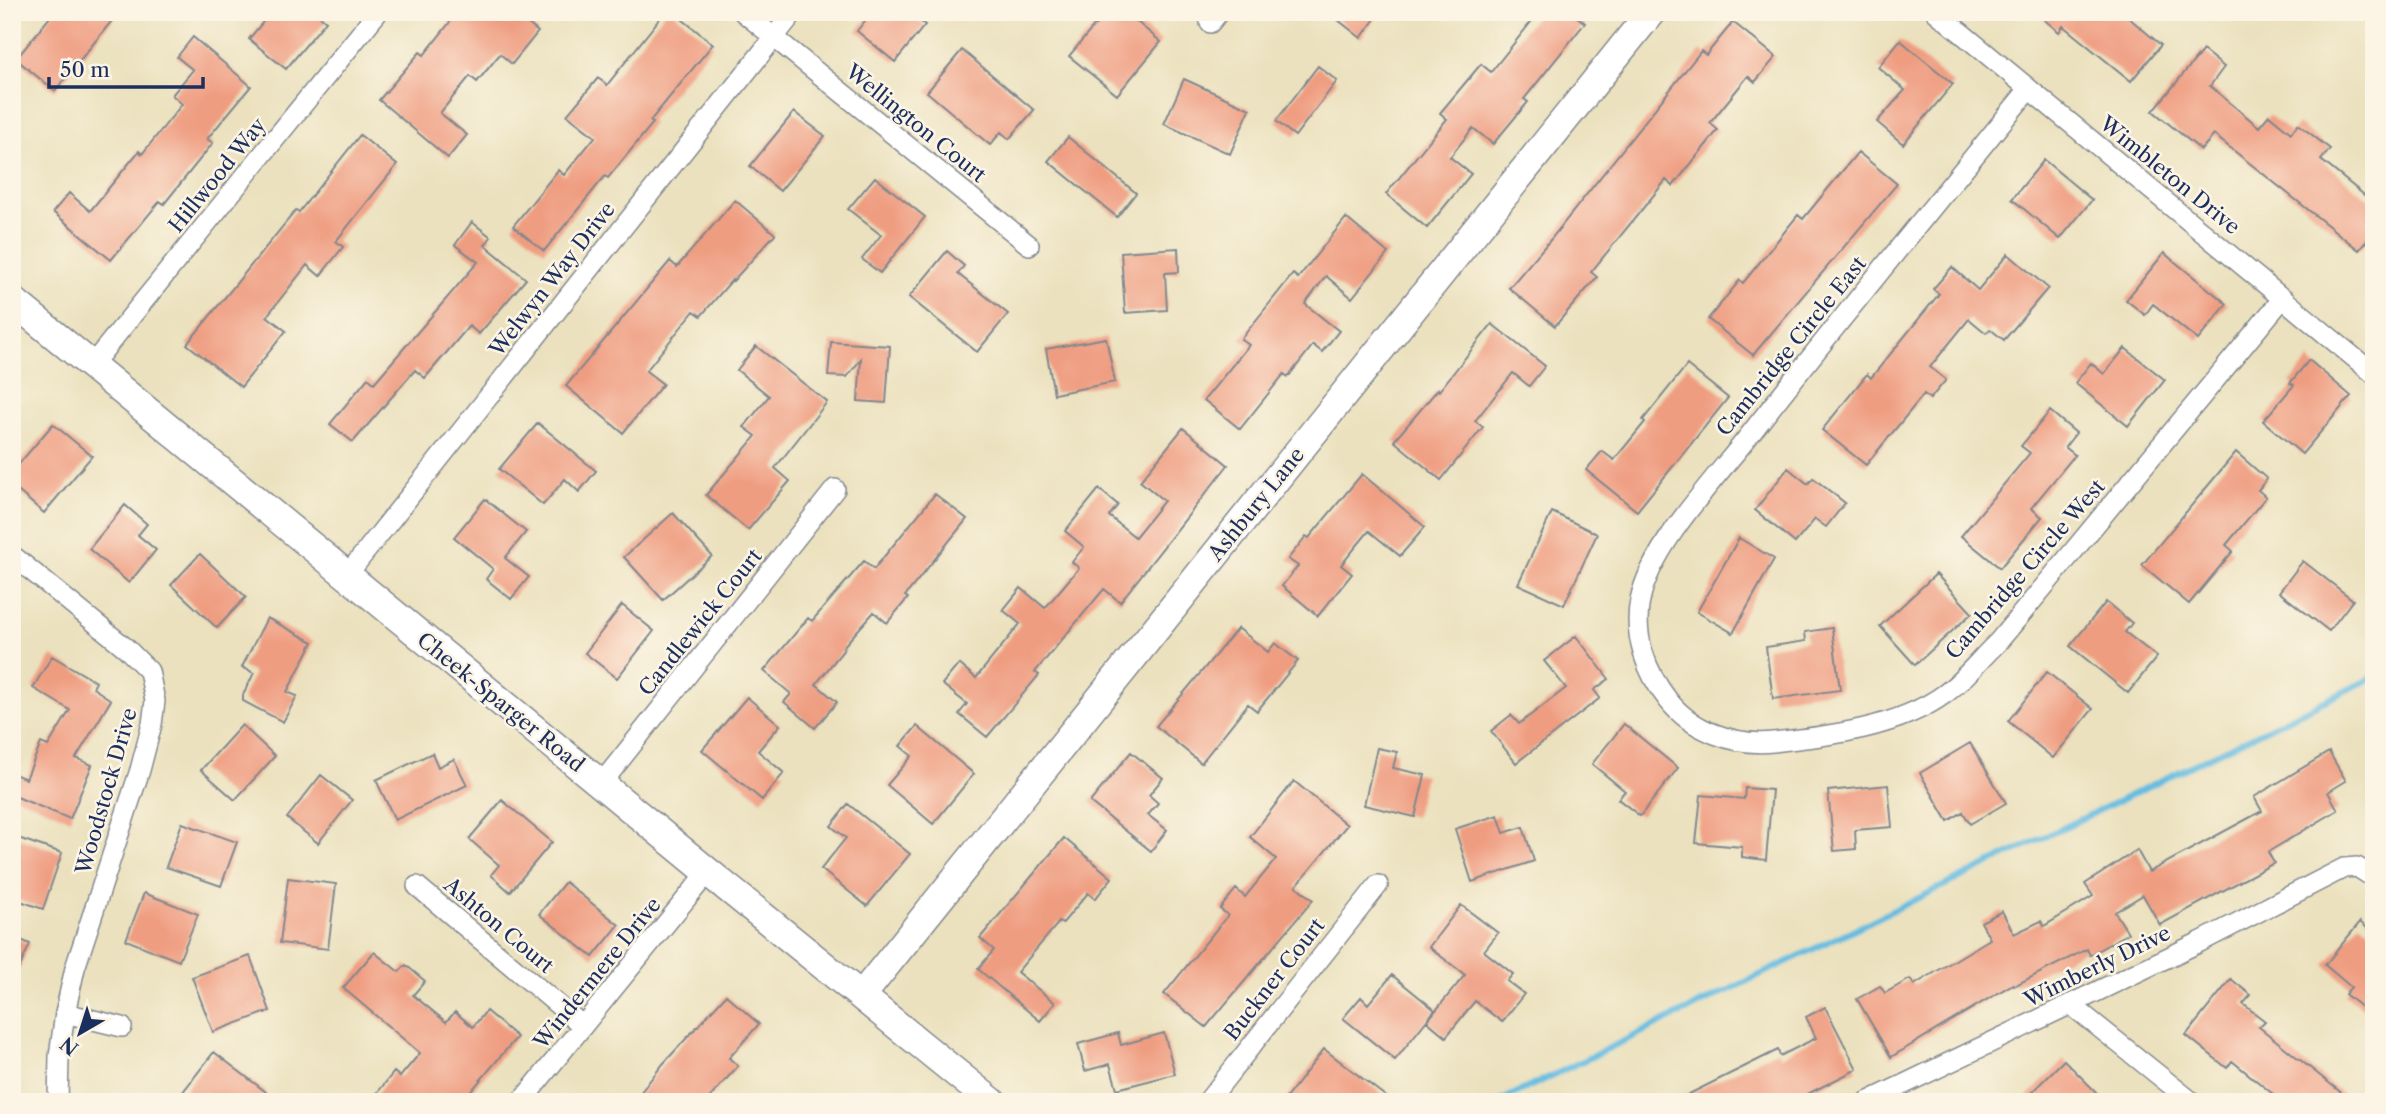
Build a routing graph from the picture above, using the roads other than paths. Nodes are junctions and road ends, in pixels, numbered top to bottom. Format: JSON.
{"nodes":[{"id":1,"x":378,"y":12,"type":"edge"},
{"id":2,"x":743,"y":12,"type":"edge"},
{"id":3,"x":794,"y":12,"type":"edge"},
{"id":4,"x":1651,"y":12,"type":"edge"},
{"id":5,"x":1936,"y":12,"type":"edge"},
{"id":6,"x":774,"y":37,"type":"junction"},
{"id":7,"x":2029,"y":89,"type":"junction"},
{"id":8,"x":1029,"y":244,"type":"dead end"},
{"id":9,"x":2283,"y":299,"type":"junction"},
{"id":10,"x":12,"y":300,"type":"edge"},
{"id":11,"x":91,"y":366,"type":"junction"},
{"id":12,"x":2374,"y":374,"type":"edge"},
{"id":13,"x":835,"y":489,"type":"dead end"},
{"id":14,"x":12,"y":555,"type":"edge"},
{"id":15,"x":347,"y":575,"type":"junction"},
{"id":16,"x":1642,"y":654,"type":"joint"},
{"id":17,"x":601,"y":783,"type":"junction"},
{"id":18,"x":708,"y":872,"type":"junction"},
{"id":19,"x":2374,"y":878,"type":"edge"},
{"id":20,"x":1378,"y":885,"type":"dead end"},
{"id":21,"x":417,"y":886,"type":"dead end"},
{"id":22,"x":862,"y":995,"type":"junction"},
{"id":23,"x":2070,"y":1004,"type":"junction"},
{"id":24,"x":65,"y":1013,"type":"junction"},
{"id":25,"x":583,"y":1026,"type":"junction"},
{"id":26,"x":122,"y":1027,"type":"dead end"},
{"id":27,"x":58,"y":1102,"type":"edge"},
{"id":28,"x":521,"y":1102,"type":"edge"},
{"id":29,"x":992,"y":1102,"type":"edge"},
{"id":30,"x":1207,"y":1102,"type":"edge"},
{"id":31,"x":1867,"y":1102,"type":"edge"},
{"id":32,"x":2192,"y":1102,"type":"edge"}],
"edges":[{"from":1,"to":11,"type":"street","name":"Hillwood Way"},
{"from":2,"to":6,"type":"street","name":"Wellington Court"},
{"from":3,"to":6,"type":"street","name":"Welwyn Way Drive"},
{"from":4,"to":22,"type":"main road","name":"Ashbury Lane"},
{"from":5,"to":7,"type":"street","name":"Wimbleton Drive"},
{"from":6,"to":8,"type":"street","name":"Wellington Court"},
{"from":6,"to":15,"type":"street","name":"Welwyn Way Drive"},
{"from":7,"to":9,"type":"street","name":"Wimbleton Drive"},
{"from":7,"to":16,"type":"street","name":"Cambridge Circle East"},
{"from":9,"to":12,"type":"street","name":"Wimbleton Drive"},
{"from":9,"to":16,"type":"street","name":"Cambridge Circle West"},
{"from":10,"to":11,"type":"main road","name":"Cheek-Sparger Road"},
{"from":11,"to":15,"type":"main road","name":"Cheek-Sparger Road"},
{"from":13,"to":17,"type":"street","name":"Candlewick Court"},
{"from":14,"to":24,"type":"street","name":"Woodstock Drive"},
{"from":15,"to":17,"type":"main road","name":"Cheek-Sparger Road"},
{"from":17,"to":18,"type":"main road","name":"Cheek-Sparger Road"},
{"from":18,"to":22,"type":"main road","name":"Cheek-Sparger Road"},
{"from":18,"to":25,"type":"street","name":"Windermere Drive"},
{"from":19,"to":23,"type":"street","name":"Wimberly Drive"},
{"from":20,"to":30,"type":"street","name":"Buckner Court"},
{"from":21,"to":25,"type":"street","name":"Ashton Court"},
{"from":22,"to":29,"type":"main road","name":"Cheek-Sparger Road"},
{"from":23,"to":31,"type":"street","name":"Wimberly Drive"},
{"from":23,"to":32,"type":"street"},
{"from":24,"to":26,"type":"street"},
{"from":24,"to":27,"type":"street","name":"Woodstock Drive"},
{"from":25,"to":28,"type":"street","name":"Windermere Drive"}]}
